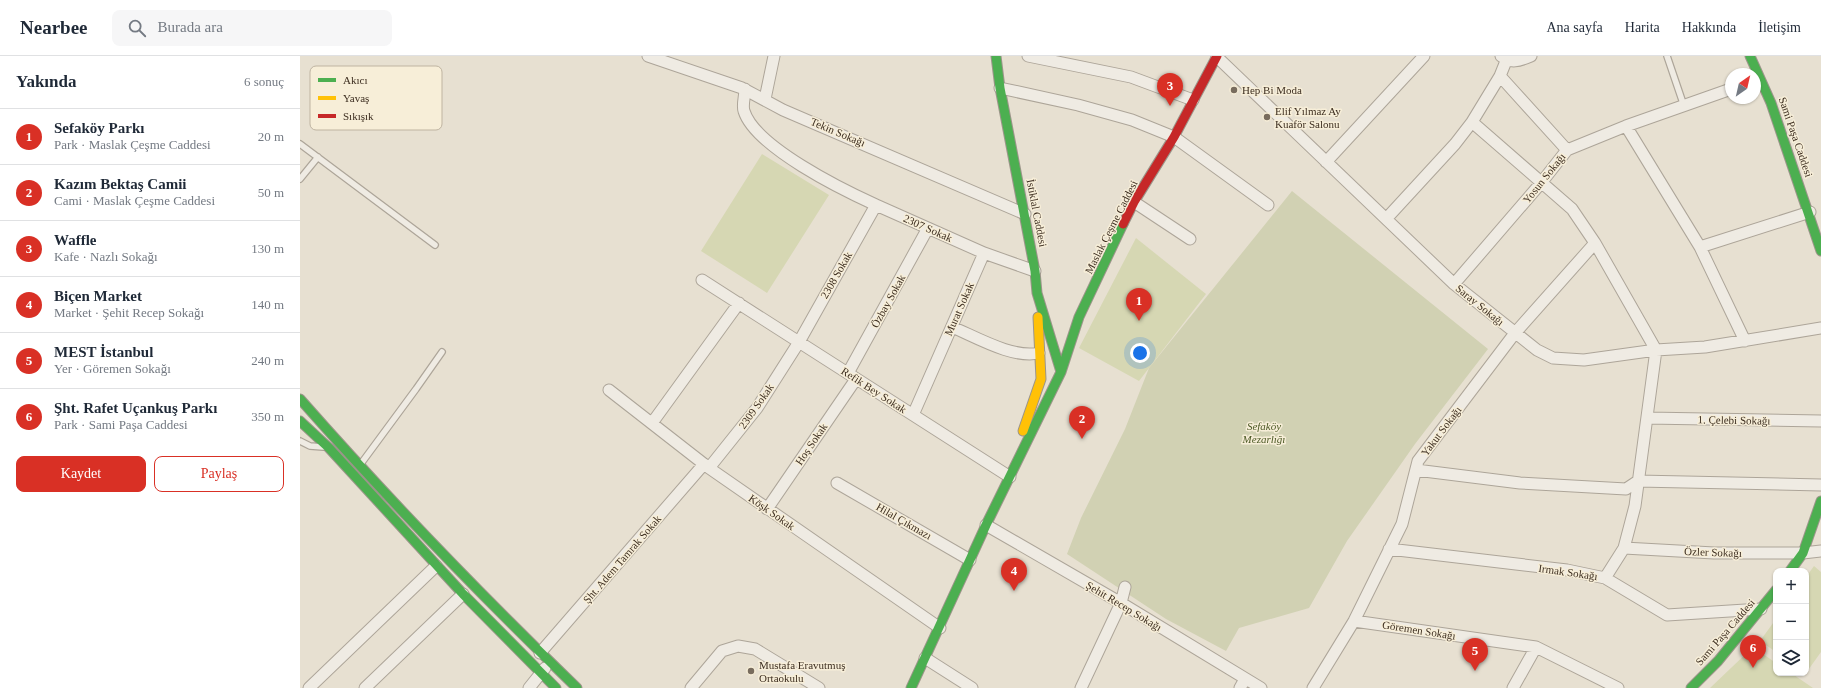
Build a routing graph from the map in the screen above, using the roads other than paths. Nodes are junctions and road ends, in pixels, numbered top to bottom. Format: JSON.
{"nodes":[{"id":1,"x":648,"y":56,"type":"edge"},
{"id":2,"x":774,"y":56,"type":"edge"},
{"id":3,"x":1028,"y":56,"type":"edge"},
{"id":4,"x":1424,"y":56,"type":"edge"},
{"id":5,"x":1530,"y":56,"type":"edge"},
{"id":6,"x":1667,"y":56,"type":"edge"},
{"id":7,"x":1750,"y":56,"type":"edge"},
{"id":8,"x":993,"y":57,"type":"edge"},
{"id":9,"x":1217,"y":57,"type":"edge"},
{"id":10,"x":1503,"y":58,"type":"edge"},
{"id":11,"x":1754,"y":68,"type":"edge"},
{"id":12,"x":1500,"y":76,"type":"junction"},
{"id":13,"x":1000,"y":88,"type":"junction"},
{"id":14,"x":1761,"y":88,"type":"edge"},
{"id":15,"x":745,"y":89,"type":"junction"},
{"id":16,"x":1725,"y":91,"type":"edge"},
{"id":17,"x":765,"y":99,"type":"junction"},
{"id":18,"x":1193,"y":100,"type":"junction"},
{"id":19,"x":1684,"y":106,"type":"junction"},
{"id":20,"x":1472,"y":122,"type":"junction"},
{"id":21,"x":1626,"y":126,"type":"junction"},
{"id":22,"x":1174,"y":137,"type":"junction"},
{"id":23,"x":300,"y":144,"type":"edge"},
{"id":24,"x":1567,"y":150,"type":"junction"},
{"id":25,"x":318,"y":157,"type":"junction"},
{"id":26,"x":1326,"y":162,"type":"junction"},
{"id":27,"x":300,"y":179,"type":"edge"},
{"id":28,"x":1540,"y":183,"type":"junction"},
{"id":29,"x":1134,"y":202,"type":"junction"},
{"id":30,"x":1268,"y":205,"type":"dead end"},
{"id":31,"x":875,"y":207,"type":"junction"},
{"id":32,"x":1810,"y":212,"type":"junction"},
{"id":33,"x":1025,"y":214,"type":"junction"},
{"id":34,"x":1386,"y":219,"type":"junction"},
{"id":35,"x":928,"y":228,"type":"junction"},
{"id":36,"x":1818,"y":232,"type":"edge"},
{"id":37,"x":1190,"y":239,"type":"dead end"},
{"id":38,"x":1595,"y":244,"type":"junction"},
{"id":39,"x":435,"y":245,"type":"dead end"},
{"id":40,"x":1700,"y":247,"type":"junction"},
{"id":41,"x":1821,"y":251,"type":"edge"},
{"id":42,"x":984,"y":253,"type":"junction"},
{"id":43,"x":1035,"y":271,"type":"junction"},
{"id":44,"x":702,"y":280,"type":"dead end"},
{"id":45,"x":1454,"y":284,"type":"junction"},
{"id":46,"x":1037,"y":293,"type":"junction"},
{"id":47,"x":739,"y":303,"type":"junction"},
{"id":48,"x":952,"y":327,"type":"junction"},
{"id":49,"x":1821,"y":328,"type":"edge"},
{"id":50,"x":1516,"y":333,"type":"junction"},
{"id":51,"x":1745,"y":341,"type":"junction"},
{"id":52,"x":798,"y":342,"type":"junction"},
{"id":53,"x":1656,"y":350,"type":"junction"},
{"id":54,"x":442,"y":352,"type":"dead end"},
{"id":55,"x":1040,"y":353,"type":"junction"},
{"id":56,"x":1060,"y":372,"type":"junction"},
{"id":57,"x":852,"y":376,"type":"junction"},
{"id":58,"x":610,"y":390,"type":"dead end"},
{"id":59,"x":300,"y":399,"type":"edge"},
{"id":60,"x":913,"y":415,"type":"junction"},
{"id":61,"x":1647,"y":418,"type":"junction"},
{"id":62,"x":300,"y":421,"type":"edge"},
{"id":63,"x":1821,"y":421,"type":"edge"},
{"id":64,"x":652,"y":423,"type":"junction"},
{"id":65,"x":300,"y":441,"type":"edge"},
{"id":66,"x":329,"y":448,"type":"junction"},
{"id":67,"x":360,"y":466,"type":"junction"},
{"id":68,"x":706,"y":466,"type":"junction"},
{"id":69,"x":1416,"y":470,"type":"junction"},
{"id":70,"x":1010,"y":476,"type":"junction"},
{"id":71,"x":1638,"y":481,"type":"junction"},
{"id":72,"x":837,"y":483,"type":"dead end"},
{"id":73,"x":1821,"y":485,"type":"edge"},
{"id":74,"x":1821,"y":501,"type":"edge"},
{"id":75,"x":767,"y":509,"type":"junction"},
{"id":76,"x":986,"y":525,"type":"junction"},
{"id":77,"x":1624,"y":548,"type":"junction"},
{"id":78,"x":1389,"y":549,"type":"junction"},
{"id":79,"x":1821,"y":551,"type":"edge"},
{"id":80,"x":1803,"y":553,"type":"junction"},
{"id":81,"x":970,"y":560,"type":"junction"},
{"id":82,"x":436,"y":566,"type":"junction"},
{"id":83,"x":1792,"y":568,"type":"edge"},
{"id":84,"x":1605,"y":578,"type":"junction"},
{"id":85,"x":1125,"y":587,"type":"dead end"},
{"id":86,"x":463,"y":594,"type":"junction"},
{"id":87,"x":1773,"y":594,"type":"edge"},
{"id":88,"x":1121,"y":604,"type":"junction"},
{"id":89,"x":1761,"y":609,"type":"junction"},
{"id":90,"x":1354,"y":621,"type":"junction"},
{"id":91,"x":940,"y":628,"type":"junction"},
{"id":92,"x":1536,"y":647,"type":"junction"},
{"id":93,"x":540,"y":653,"type":"junction"},
{"id":94,"x":926,"y":658,"type":"junction"},
{"id":95,"x":550,"y":663,"type":"junction"},
{"id":96,"x":540,"y":673,"type":"junction"},
{"id":97,"x":1243,"y":683,"type":"edge"},
{"id":98,"x":309,"y":688,"type":"edge"},
{"id":99,"x":365,"y":688,"type":"edge"},
{"id":100,"x":528,"y":688,"type":"edge"},
{"id":101,"x":556,"y":688,"type":"edge"},
{"id":102,"x":577,"y":688,"type":"edge"},
{"id":103,"x":690,"y":688,"type":"edge"},
{"id":104,"x":819,"y":688,"type":"edge"},
{"id":105,"x":911,"y":688,"type":"edge"},
{"id":106,"x":972,"y":688,"type":"edge"},
{"id":107,"x":1081,"y":688,"type":"edge"},
{"id":108,"x":1261,"y":688,"type":"edge"},
{"id":109,"x":1313,"y":688,"type":"edge"},
{"id":110,"x":1513,"y":688,"type":"edge"},
{"id":111,"x":1618,"y":688,"type":"edge"},
{"id":112,"x":1691,"y":688,"type":"edge"}],
"edges":[{"from":1,"to":15,"type":"street","name":"Tekin Sokağı"},
{"from":2,"to":17,"type":"street"},
{"from":3,"to":18,"type":"street"},
{"from":4,"to":26,"type":"street"},
{"from":5,"to":10,"type":"street"},
{"from":6,"to":19,"type":"lane"},
{"from":7,"to":11,"type":"street","name":"Sami Paşa Caddesi"},
{"from":8,"to":13,"type":"street","name":"İstiklal Caddesi"},
{"from":9,"to":18,"type":"street","name":"Maslak Çeşme Caddesi"},
{"from":9,"to":26,"type":"street","name":"Saray Sokağı"},
{"from":10,"to":12,"type":"street"},
{"from":12,"to":20,"type":"street"},
{"from":12,"to":24,"type":"street"},
{"from":13,"to":22,"type":"street"},
{"from":13,"to":33,"type":"street","name":"İstiklal Caddesi"},
{"from":14,"to":32,"type":"street","name":"Sami Paşa Caddesi"},
{"from":15,"to":17,"type":"street","name":"Tekin Sokağı"},
{"from":15,"to":31,"type":"street","name":"2307 Sokak"},
{"from":16,"to":19,"type":"street","name":"Yosun Sokağı"},
{"from":17,"to":33,"type":"street","name":"Tekin Sokağı"},
{"from":18,"to":22,"type":"street","name":"Maslak Çeşme Caddesi"},
{"from":19,"to":21,"type":"street","name":"Yosun Sokağı"},
{"from":20,"to":28,"type":"street"},
{"from":20,"to":34,"type":"street"},
{"from":21,"to":24,"type":"street","name":"Yosun Sokağı"},
{"from":21,"to":40,"type":"street"},
{"from":22,"to":29,"type":"street","name":"Maslak Çeşme Caddesi"},
{"from":22,"to":30,"type":"street"},
{"from":23,"to":25,"type":"lane"},
{"from":24,"to":28,"type":"street","name":"Yosun Sokağı"},
{"from":25,"to":27,"type":"lane"},
{"from":25,"to":39,"type":"lane"},
{"from":26,"to":34,"type":"street","name":"Saray Sokağı"},
{"from":28,"to":38,"type":"street"},
{"from":28,"to":45,"type":"street","name":"Yosun Sokağı"},
{"from":29,"to":37,"type":"street"},
{"from":29,"to":56,"type":"street","name":"Maslak Çeşme Caddesi"},
{"from":31,"to":35,"type":"street","name":"2307 Sokak"},
{"from":31,"to":52,"type":"street","name":"2308 Sokak"},
{"from":32,"to":36,"type":"street","name":"Sami Paşa Caddesi"},
{"from":32,"to":40,"type":"street"},
{"from":33,"to":43,"type":"street","name":"İstiklal Caddesi"},
{"from":34,"to":45,"type":"street","name":"Saray Sokağı"},
{"from":35,"to":42,"type":"street","name":"2307 Sokak"},
{"from":35,"to":57,"type":"street","name":"Özbay Sokak"},
{"from":36,"to":41,"type":"street","name":"Sami Paşa Caddesi"},
{"from":38,"to":50,"type":"street","name":"Yakut Sokağı"},
{"from":38,"to":53,"type":"street"},
{"from":40,"to":51,"type":"street"},
{"from":42,"to":43,"type":"street"},
{"from":42,"to":48,"type":"street","name":"Murat Sokak"},
{"from":43,"to":46,"type":"street","name":"İstiklal Caddesi"},
{"from":44,"to":47,"type":"street","name":"Refik Bey Sokak"},
{"from":45,"to":50,"type":"street","name":"Saray Sokağı"},
{"from":46,"to":55,"type":"street"},
{"from":46,"to":56,"type":"street","name":"İstiklal Caddesi"},
{"from":47,"to":52,"type":"street","name":"Refik Bey Sokak"},
{"from":47,"to":64,"type":"street"},
{"from":48,"to":55,"type":"street"},
{"from":48,"to":60,"type":"street","name":"Murat Sokak"},
{"from":49,"to":51,"type":"street","name":"Saray Sokağı"},
{"from":50,"to":53,"type":"street","name":"Saray Sokağı"},
{"from":50,"to":69,"type":"street","name":"Yakut Sokağı"},
{"from":51,"to":53,"type":"street","name":"Saray Sokağı"},
{"from":52,"to":57,"type":"street","name":"Refik Bey Sokak"},
{"from":52,"to":68,"type":"street","name":"2309 Sokak"},
{"from":53,"to":61,"type":"street"},
{"from":54,"to":67,"type":"lane"},
{"from":55,"to":70,"type":"street"},
{"from":56,"to":70,"type":"street","name":"Maslak Çeşme Caddesi"},
{"from":57,"to":60,"type":"street","name":"Refik Bey Sokak"},
{"from":57,"to":75,"type":"street","name":"Hoş Sokak"},
{"from":58,"to":64,"type":"street","name":"Köşk Sokak"},
{"from":59,"to":67,"type":"street"},
{"from":60,"to":70,"type":"street","name":"Refik Bey Sokak"},
{"from":61,"to":63,"type":"street","name":"1. Çelebi Sokağı"},
{"from":61,"to":71,"type":"street"},
{"from":62,"to":66,"type":"street"},
{"from":64,"to":68,"type":"street","name":"Köşk Sokak"},
{"from":65,"to":66,"type":"lane"},
{"from":66,"to":82,"type":"street"},
{"from":67,"to":93,"type":"street"},
{"from":68,"to":75,"type":"street","name":"Köşk Sokak"},
{"from":68,"to":93,"type":"street","name":"Şht. Adem Tamrak Sokak"},
{"from":69,"to":71,"type":"street"},
{"from":69,"to":78,"type":"street","name":"Yakut Sokağı"},
{"from":70,"to":76,"type":"street"},
{"from":71,"to":73,"type":"street"},
{"from":71,"to":77,"type":"street"},
{"from":72,"to":81,"type":"street","name":"Hilal Çıkmazı"},
{"from":74,"to":80,"type":"street"},
{"from":75,"to":91,"type":"street","name":"Köşk Sokak"},
{"from":76,"to":81,"type":"street"},
{"from":76,"to":88,"type":"street","name":"Şehit Recep Sokağı"},
{"from":77,"to":80,"type":"street","name":"Özler Sokağı"},
{"from":77,"to":84,"type":"street"},
{"from":78,"to":84,"type":"street","name":"Irmak Sokağı"},
{"from":78,"to":90,"type":"street","name":"Yakut Sokağı"},
{"from":79,"to":80,"type":"street","name":"Özler Sokağı"},
{"from":80,"to":83,"type":"street"},
{"from":81,"to":91,"type":"street"},
{"from":82,"to":86,"type":"street"},
{"from":82,"to":98,"type":"street"},
{"from":84,"to":89,"type":"street","name":"Irmak Sokağı"},
{"from":85,"to":88,"type":"street"},
{"from":86,"to":96,"type":"street"},
{"from":86,"to":99,"type":"street"},
{"from":87,"to":89,"type":"street","name":"Sami Paşa Caddesi"},
{"from":88,"to":97,"type":"street","name":"Şehit Recep Sokağı"},
{"from":88,"to":107,"type":"street"},
{"from":89,"to":112,"type":"street","name":"Sami Paşa Caddesi"},
{"from":90,"to":92,"type":"street","name":"Göremen Sokağı"},
{"from":90,"to":109,"type":"street","name":"Yakut Sokağı"},
{"from":91,"to":94,"type":"street"},
{"from":92,"to":110,"type":"street"},
{"from":92,"to":111,"type":"street","name":"Göremen Sokağı"},
{"from":93,"to":95,"type":"street"},
{"from":94,"to":105,"type":"street"},
{"from":94,"to":106,"type":"street"},
{"from":95,"to":96,"type":"street"},
{"from":95,"to":102,"type":"street"},
{"from":96,"to":100,"type":"street"},
{"from":96,"to":101,"type":"street"},
{"from":97,"to":108,"type":"street","name":"Şehit Recep Sokağı"},
{"from":103,"to":104,"type":"street"}]}
